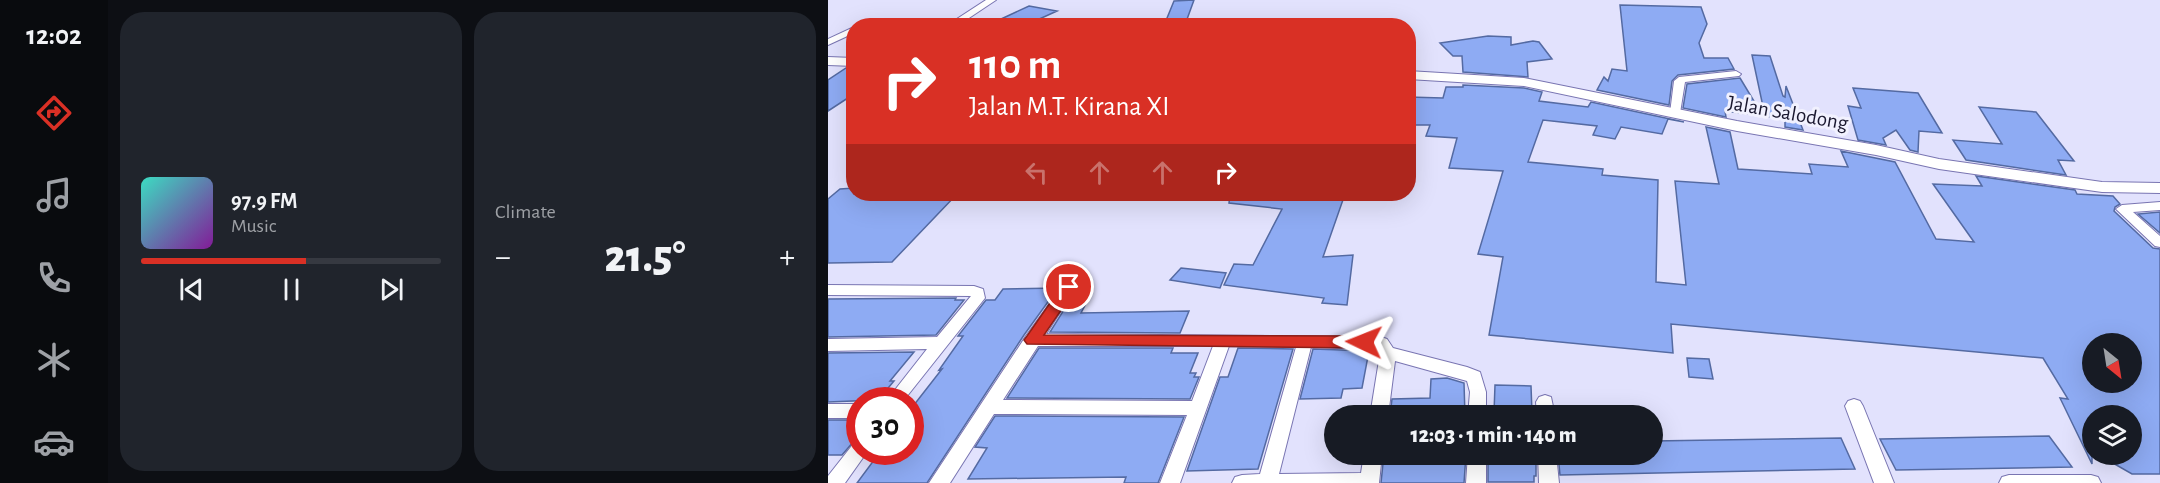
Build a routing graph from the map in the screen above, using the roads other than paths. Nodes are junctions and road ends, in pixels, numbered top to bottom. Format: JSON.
{"nodes":[{"id":1,"x":992,"y":0,"type":"edge"},
{"id":2,"x":963,"y":18,"type":"edge"},
{"id":3,"x":846,"y":31,"type":"edge"},
{"id":4,"x":828,"y":42,"type":"edge"},
{"id":5,"x":828,"y":61,"type":"edge"},
{"id":6,"x":846,"y":62,"type":"edge"},
{"id":7,"x":1736,"y":74,"type":"dead end"},
{"id":8,"x":1416,"y":75,"type":"edge"},
{"id":9,"x":1675,"y":113,"type":"junction"},
{"id":10,"x":2160,"y":188,"type":"edge"},
{"id":11,"x":2160,"y":206,"type":"edge"},
{"id":12,"x":2160,"y":243,"type":"edge"},
{"id":13,"x":1069,"y":287,"type":"dead end"},
{"id":14,"x":828,"y":290,"type":"edge"},
{"id":15,"x":1032,"y":340,"type":"junction"},
{"id":16,"x":1223,"y":341,"type":"junction"},
{"id":17,"x":1305,"y":341,"type":"junction"},
{"id":18,"x":941,"y":343,"type":"junction"},
{"id":19,"x":828,"y":345,"type":"edge"},
{"id":20,"x":1388,"y":353,"type":"junction"},
{"id":21,"x":905,"y":387,"type":"edge"},
{"id":22,"x":1381,"y":405,"type":"edge"},
{"id":23,"x":1478,"y":405,"type":"edge"},
{"id":24,"x":1854,"y":406,"type":"dead end"},
{"id":25,"x":988,"y":407,"type":"junction"},
{"id":26,"x":1198,"y":408,"type":"junction"},
{"id":27,"x":828,"y":411,"type":"edge"},
{"id":28,"x":846,"y":411,"type":"edge"},
{"id":29,"x":847,"y":465,"type":"edge"},
{"id":30,"x":1372,"y":465,"type":"edge"},
{"id":31,"x":1477,"y":465,"type":"edge"},
{"id":32,"x":1548,"y":465,"type":"edge"},
{"id":33,"x":1268,"y":482,"type":"edge"},
{"id":34,"x":1370,"y":482,"type":"edge"},
{"id":35,"x":834,"y":483,"type":"edge"},
{"id":36,"x":939,"y":483,"type":"edge"},
{"id":37,"x":1170,"y":483,"type":"edge"},
{"id":38,"x":1242,"y":483,"type":"edge"},
{"id":39,"x":1476,"y":483,"type":"edge"},
{"id":40,"x":1549,"y":483,"type":"edge"},
{"id":41,"x":1884,"y":483,"type":"edge"},
{"id":42,"x":2008,"y":483,"type":"edge"},
{"id":43,"x":2091,"y":483,"type":"edge"}],
"edges":[{"from":1,"to":2,"type":"street"},
{"from":3,"to":4,"type":"street"},
{"from":5,"to":6,"type":"street"},
{"from":7,"to":9,"type":"street"},
{"from":8,"to":9,"type":"street","name":"Jalan Salodong"},
{"from":9,"to":10,"type":"street","name":"Jalan Salodong"},
{"from":11,"to":12,"type":"street"},
{"from":13,"to":15,"type":"street"},
{"from":14,"to":18,"type":"street"},
{"from":15,"to":16,"type":"street"},
{"from":15,"to":25,"type":"street"},
{"from":16,"to":17,"type":"street"},
{"from":16,"to":26,"type":"street"},
{"from":17,"to":20,"type":"street"},
{"from":17,"to":33,"type":"street"},
{"from":18,"to":19,"type":"street"},
{"from":18,"to":21,"type":"street"},
{"from":20,"to":22,"type":"street"},
{"from":20,"to":23,"type":"street"},
{"from":24,"to":41,"type":"street"},
{"from":25,"to":26,"type":"street"},
{"from":25,"to":36,"type":"street"},
{"from":26,"to":37,"type":"street"},
{"from":27,"to":28,"type":"street"},
{"from":29,"to":35,"type":"street"},
{"from":30,"to":34,"type":"street"},
{"from":31,"to":39,"type":"street"},
{"from":32,"to":40,"type":"street"},
{"from":33,"to":34,"type":"street"},
{"from":33,"to":38,"type":"street"},
{"from":42,"to":43,"type":"street"}]}
